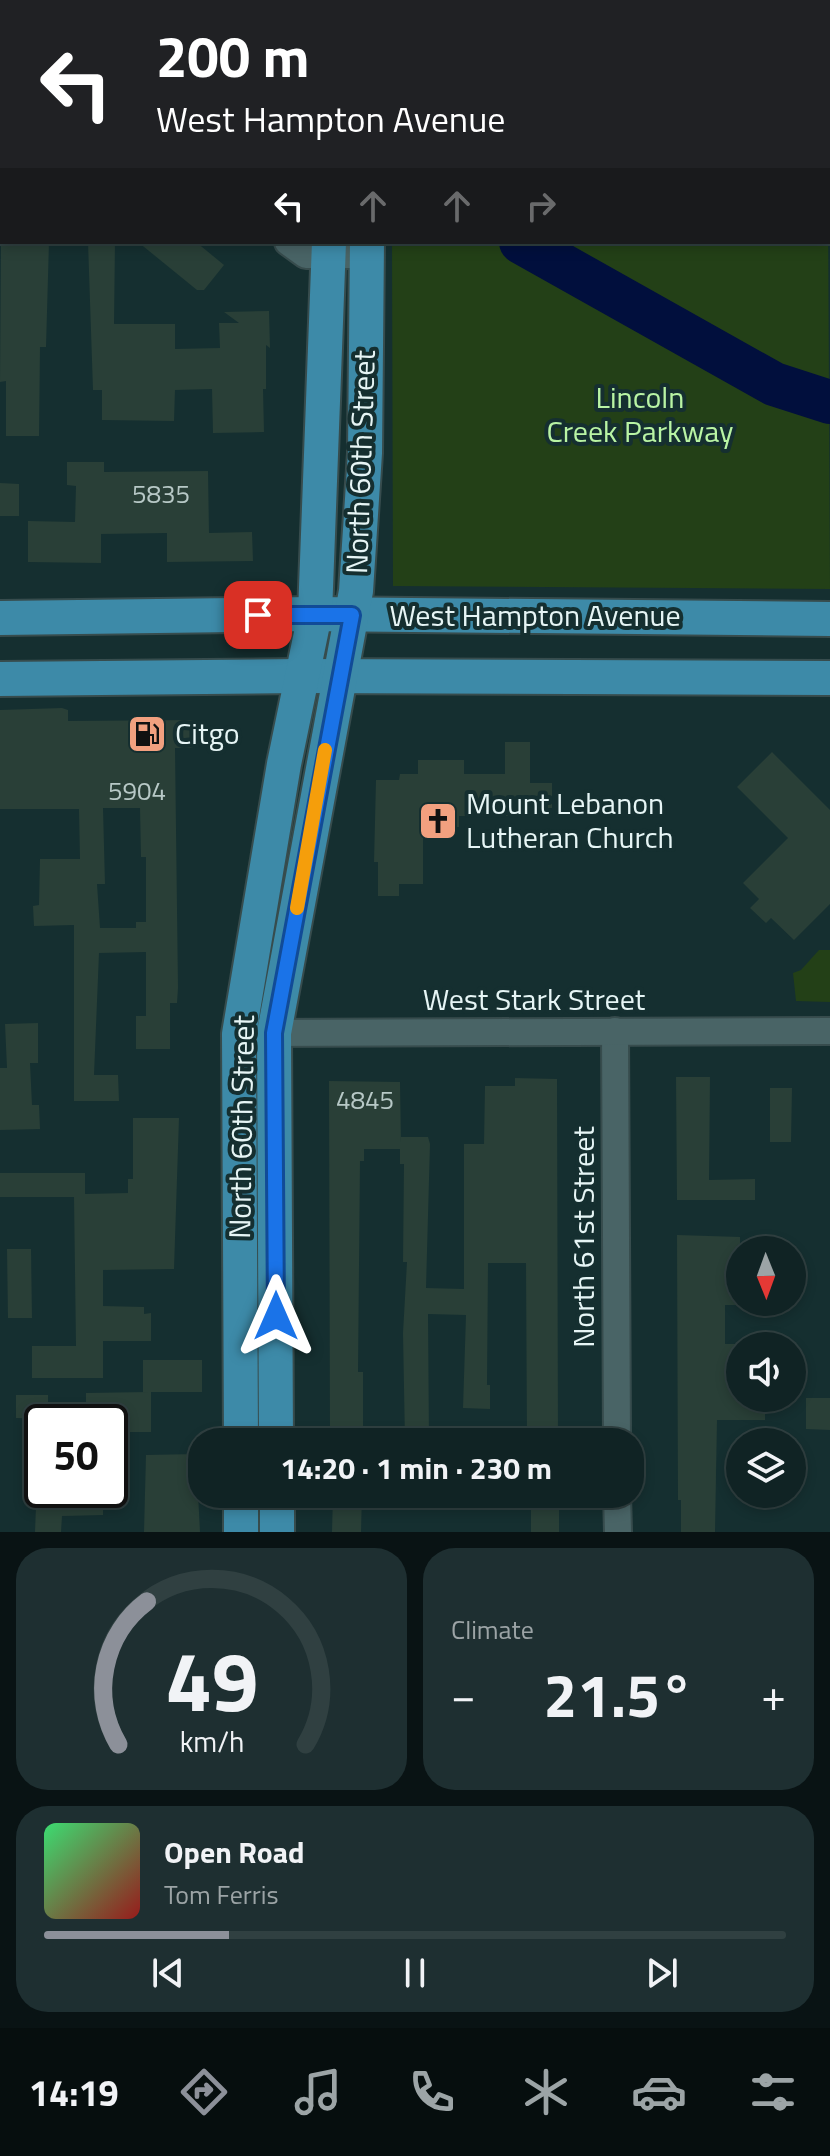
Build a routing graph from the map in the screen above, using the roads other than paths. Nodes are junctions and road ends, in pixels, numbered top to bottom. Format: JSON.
{"nodes":[{"id":1,"x":291,"y":244,"type":"edge"},
{"id":2,"x":329,"y":248,"type":"edge"},
{"id":3,"x":367,"y":248,"type":"edge"},
{"id":4,"x":315,"y":614,"type":"junction"},
{"id":5,"x":352,"y":615,"type":"junction"},
{"id":6,"x":0,"y":618,"type":"edge"},
{"id":7,"x":830,"y":619,"type":"edge"},
{"id":8,"x":301,"y":676,"type":"junction"},
{"id":9,"x":338,"y":676,"type":"junction"},
{"id":10,"x":830,"y":678,"type":"edge"},
{"id":11,"x":0,"y":679,"type":"edge"},
{"id":12,"x":615,"y":1031,"type":"junction"},
{"id":13,"x":830,"y":1031,"type":"edge"},
{"id":14,"x":274,"y":1033,"type":"junction"},
{"id":15,"x":239,"y":1034,"type":"junction"},
{"id":16,"x":241,"y":1428,"type":"edge"},
{"id":17,"x":276,"y":1428,"type":"edge"},
{"id":18,"x":617,"y":1428,"type":"edge"},
{"id":19,"x":241,"y":1508,"type":"edge"},
{"id":20,"x":277,"y":1508,"type":"edge"},
{"id":21,"x":617,"y":1508,"type":"edge"},
{"id":22,"x":241,"y":1532,"type":"edge"},
{"id":23,"x":277,"y":1532,"type":"edge"},
{"id":24,"x":618,"y":1532,"type":"edge"}],
"edges":[{"from":1,"to":2,"type":"street"},
{"from":2,"to":3,"type":"street"},
{"from":2,"to":4,"type":"main road","name":"North 60th Street"},
{"from":3,"to":5,"type":"main road","name":"North 60th Street"},
{"from":4,"to":5,"type":"main road","name":"West Hampton Avenue"},
{"from":4,"to":6,"type":"main road","name":"West Hampton Avenue"},
{"from":4,"to":8,"type":"main road","name":"North 60th Street"},
{"from":5,"to":7,"type":"main road","name":"West Hampton Avenue"},
{"from":5,"to":9,"type":"main road","name":"North 60th Street"},
{"from":8,"to":9,"type":"main road","name":"West Hampton Avenue"},
{"from":8,"to":11,"type":"main road","name":"West Hampton Avenue"},
{"from":8,"to":15,"type":"main road","name":"North 60th Street"},
{"from":9,"to":10,"type":"main road","name":"West Hampton Avenue"},
{"from":9,"to":14,"type":"main road","name":"North 60th Street"},
{"from":12,"to":13,"type":"street","name":"West Stark Street"},
{"from":12,"to":14,"type":"street","name":"West Stark Street"},
{"from":12,"to":18,"type":"street","name":"North 61st Street"},
{"from":14,"to":15,"type":"street","name":"West Stark Street"},
{"from":14,"to":17,"type":"main road","name":"North 60th Street"},
{"from":15,"to":16,"type":"main road","name":"North 60th Street"},
{"from":19,"to":22,"type":"main road"},
{"from":20,"to":23,"type":"main road"},
{"from":21,"to":24,"type":"street"}]}
